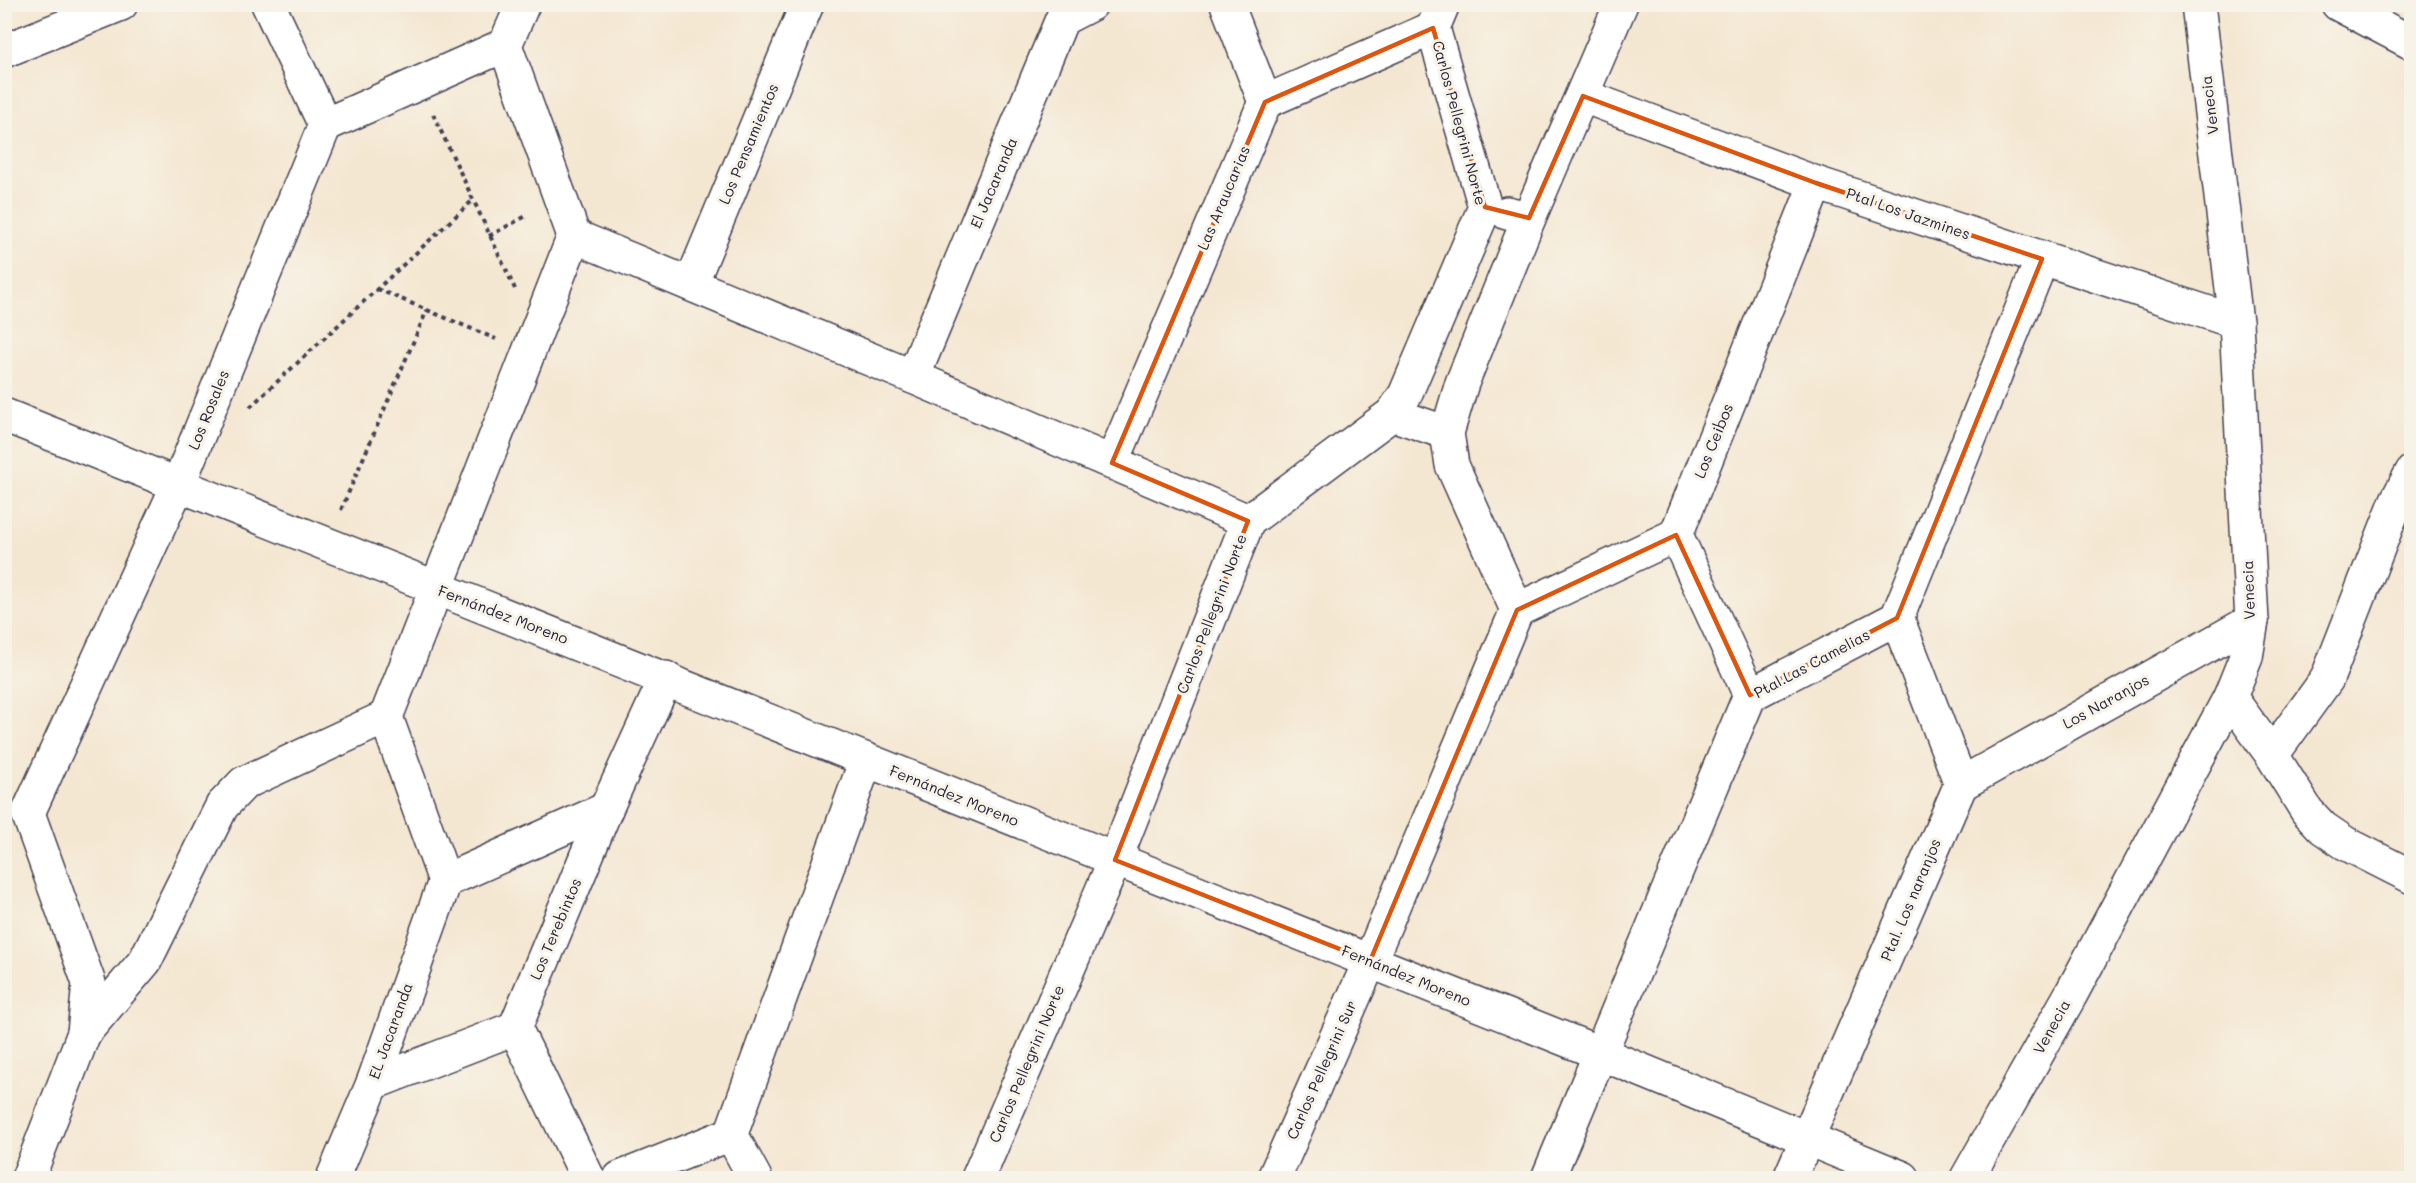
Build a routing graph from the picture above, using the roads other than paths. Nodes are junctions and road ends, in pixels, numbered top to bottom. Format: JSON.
{"nodes":[{"id":1,"x":121,"y":4,"type":"edge"},
{"id":2,"x":268,"y":4,"type":"edge"},
{"id":3,"x":523,"y":4,"type":"edge"},
{"id":4,"x":807,"y":4,"type":"edge"},
{"id":5,"x":1091,"y":4,"type":"edge"},
{"id":6,"x":1227,"y":4,"type":"edge"},
{"id":7,"x":1622,"y":4,"type":"edge"},
{"id":8,"x":2198,"y":4,"type":"edge"},
{"id":9,"x":2338,"y":4,"type":"edge"},
{"id":10,"x":88,"y":11,"type":"edge"},
{"id":11,"x":1059,"y":12,"type":"edge"},
{"id":12,"x":1438,"y":16,"type":"edge"},
{"id":13,"x":2412,"y":43,"type":"edge"},
{"id":14,"x":505,"y":45,"type":"junction"},
{"id":15,"x":4,"y":51,"type":"edge"},
{"id":16,"x":1583,"y":96,"type":"junction"},
{"id":17,"x":1265,"y":102,"type":"junction"},
{"id":18,"x":325,"y":125,"type":"junction"},
{"id":19,"x":1816,"y":183,"type":"junction"},
{"id":20,"x":1485,"y":207,"type":"junction"},
{"id":21,"x":1530,"y":218,"type":"junction"},
{"id":22,"x":574,"y":236,"type":"junction"},
{"id":23,"x":2042,"y":259,"type":"junction"},
{"id":24,"x":691,"y":284,"type":"junction"},
{"id":25,"x":2236,"y":322,"type":"junction"},
{"id":26,"x":913,"y":376,"type":"junction"},
{"id":27,"x":1392,"y":414,"type":"junction"},
{"id":28,"x":4,"y":415,"type":"edge"},
{"id":29,"x":1447,"y":433,"type":"junction"},
{"id":30,"x":1112,"y":463,"type":"junction"},
{"id":31,"x":2412,"y":472,"type":"edge"},
{"id":32,"x":179,"y":483,"type":"junction"},
{"id":33,"x":1248,"y":521,"type":"junction"},
{"id":34,"x":1676,"y":536,"type":"junction"},
{"id":35,"x":437,"y":590,"type":"junction"},
{"id":36,"x":1517,"y":610,"type":"junction"},
{"id":37,"x":1898,"y":618,"type":"junction"},
{"id":38,"x":2252,"y":621,"type":"junction"},
{"id":39,"x":666,"y":678,"type":"junction"},
{"id":40,"x":1750,"y":695,"type":"junction"},
{"id":41,"x":2230,"y":697,"type":"junction"},
{"id":42,"x":386,"y":717,"type":"junction"},
{"id":43,"x":2272,"y":754,"type":"junction"},
{"id":44,"x":866,"y":760,"type":"junction"},
{"id":45,"x":1961,"y":784,"type":"junction"},
{"id":46,"x":606,"y":809,"type":"junction"},
{"id":47,"x":16,"y":818,"type":"edge"},
{"id":48,"x":1115,"y":860,"type":"junction"},
{"id":49,"x":2412,"y":877,"type":"edge"},
{"id":50,"x":445,"y":881,"type":"junction"},
{"id":51,"x":1370,"y":961,"type":"junction"},
{"id":52,"x":515,"y":1028,"type":"junction"},
{"id":53,"x":84,"y":1033,"type":"junction"},
{"id":54,"x":1602,"y":1054,"type":"junction"},
{"id":55,"x":373,"y":1083,"type":"junction"},
{"id":56,"x":731,"y":1134,"type":"junction"},
{"id":57,"x":1808,"y":1138,"type":"junction"},
{"id":58,"x":28,"y":1179,"type":"edge"},
{"id":59,"x":333,"y":1179,"type":"edge"},
{"id":60,"x":588,"y":1179,"type":"edge"},
{"id":61,"x":620,"y":1179,"type":"edge"},
{"id":62,"x":754,"y":1179,"type":"edge"},
{"id":63,"x":978,"y":1179,"type":"edge"},
{"id":64,"x":1274,"y":1179,"type":"edge"},
{"id":65,"x":1548,"y":1179,"type":"edge"},
{"id":66,"x":1790,"y":1179,"type":"edge"},
{"id":67,"x":1903,"y":1179,"type":"edge"},
{"id":68,"x":1967,"y":1179,"type":"edge"}],
"edges":[{"from":1,"to":10,"type":"street"},
{"from":2,"to":18,"type":"street"},
{"from":3,"to":14,"type":"street"},
{"from":4,"to":24,"type":"street","name":"Los Pensamientos"},
{"from":5,"to":11,"type":"street","name":"El Jacaranda"},
{"from":6,"to":17,"type":"street"},
{"from":7,"to":16,"type":"street"},
{"from":8,"to":25,"type":"street","name":"Venecia"},
{"from":9,"to":13,"type":"street"},
{"from":10,"to":15,"type":"street"},
{"from":11,"to":26,"type":"street","name":"El Jacaranda"},
{"from":12,"to":17,"type":"street"},
{"from":12,"to":20,"type":"street","name":"Carlos Pellegrini Norte"},
{"from":14,"to":18,"type":"street"},
{"from":14,"to":22,"type":"street"},
{"from":16,"to":19,"type":"street","name":"Ptal Los Jazmines"},
{"from":16,"to":21,"type":"street"},
{"from":17,"to":30,"type":"street","name":"Las Araucarias"},
{"from":18,"to":32,"type":"street","name":"Los Rosales"},
{"from":19,"to":23,"type":"street","name":"Ptal Los Jazmines"},
{"from":19,"to":34,"type":"street","name":"Los Ceibos"},
{"from":20,"to":21,"type":"street"},
{"from":20,"to":27,"type":"street","name":"Carlos Pellegrini Norte"},
{"from":21,"to":29,"type":"street"},
{"from":22,"to":24,"type":"street"},
{"from":22,"to":35,"type":"street"},
{"from":23,"to":25,"type":"street","name":"Ptal Los Jazmines"},
{"from":23,"to":37,"type":"street"},
{"from":24,"to":26,"type":"street"},
{"from":25,"to":38,"type":"street","name":"Venecia"},
{"from":26,"to":30,"type":"street"},
{"from":27,"to":29,"type":"street"},
{"from":27,"to":33,"type":"street","name":"Carlos Pellegrini Norte"},
{"from":28,"to":32,"type":"street","name":"Fernández Moreno"},
{"from":29,"to":36,"type":"street"},
{"from":30,"to":33,"type":"street"},
{"from":31,"to":43,"type":"street"},
{"from":32,"to":35,"type":"street","name":"Fernández Moreno"},
{"from":32,"to":47,"type":"street","name":"Los Rosales"},
{"from":33,"to":48,"type":"street","name":"Carlos Pellegrini Norte"},
{"from":34,"to":36,"type":"street"},
{"from":34,"to":40,"type":"street"},
{"from":35,"to":39,"type":"street","name":"Fernández Moreno"},
{"from":35,"to":42,"type":"street"},
{"from":36,"to":51,"type":"street","name":"Carlos Pellegrini Sur"},
{"from":37,"to":40,"type":"street","name":"Ptal.Las Camelias"},
{"from":37,"to":45,"type":"street"},
{"from":38,"to":41,"type":"street","name":"Venecia"},
{"from":38,"to":45,"type":"street","name":"Los Naranjos"},
{"from":39,"to":44,"type":"street","name":"Fernández Moreno"},
{"from":39,"to":46,"type":"street","name":"Los Terebintos"},
{"from":40,"to":54,"type":"street","name":"Ptal.Las Camelias"},
{"from":41,"to":43,"type":"street"},
{"from":41,"to":68,"type":"street","name":"Venecia"},
{"from":42,"to":50,"type":"street"},
{"from":42,"to":53,"type":"street"},
{"from":43,"to":49,"type":"street"},
{"from":44,"to":48,"type":"street","name":"Fernández Moreno"},
{"from":44,"to":56,"type":"street"},
{"from":45,"to":57,"type":"street","name":"Ptal. Los naranjos"},
{"from":46,"to":50,"type":"street"},
{"from":46,"to":52,"type":"street","name":"Los Terebintos"},
{"from":47,"to":53,"type":"street"},
{"from":48,"to":51,"type":"street","name":"Fernández Moreno"},
{"from":48,"to":63,"type":"street","name":"Carlos Pellegrini Norte"},
{"from":50,"to":55,"type":"street","name":"EL Jacaranda"},
{"from":51,"to":54,"type":"street","name":"Fernández Moreno"},
{"from":51,"to":64,"type":"street","name":"Carlos Pellegrini Sur"},
{"from":52,"to":55,"type":"street"},
{"from":52,"to":60,"type":"street"},
{"from":53,"to":58,"type":"street"},
{"from":54,"to":57,"type":"street","name":"Fernández Moreno"},
{"from":54,"to":65,"type":"street","name":"Ptal.Las Camelias"},
{"from":55,"to":59,"type":"street","name":"EL Jacaranda"},
{"from":56,"to":61,"type":"street"},
{"from":56,"to":62,"type":"street"},
{"from":57,"to":66,"type":"street","name":"Ptal. Los naranjos"},
{"from":57,"to":67,"type":"street","name":"Fernández Moreno"}]}
